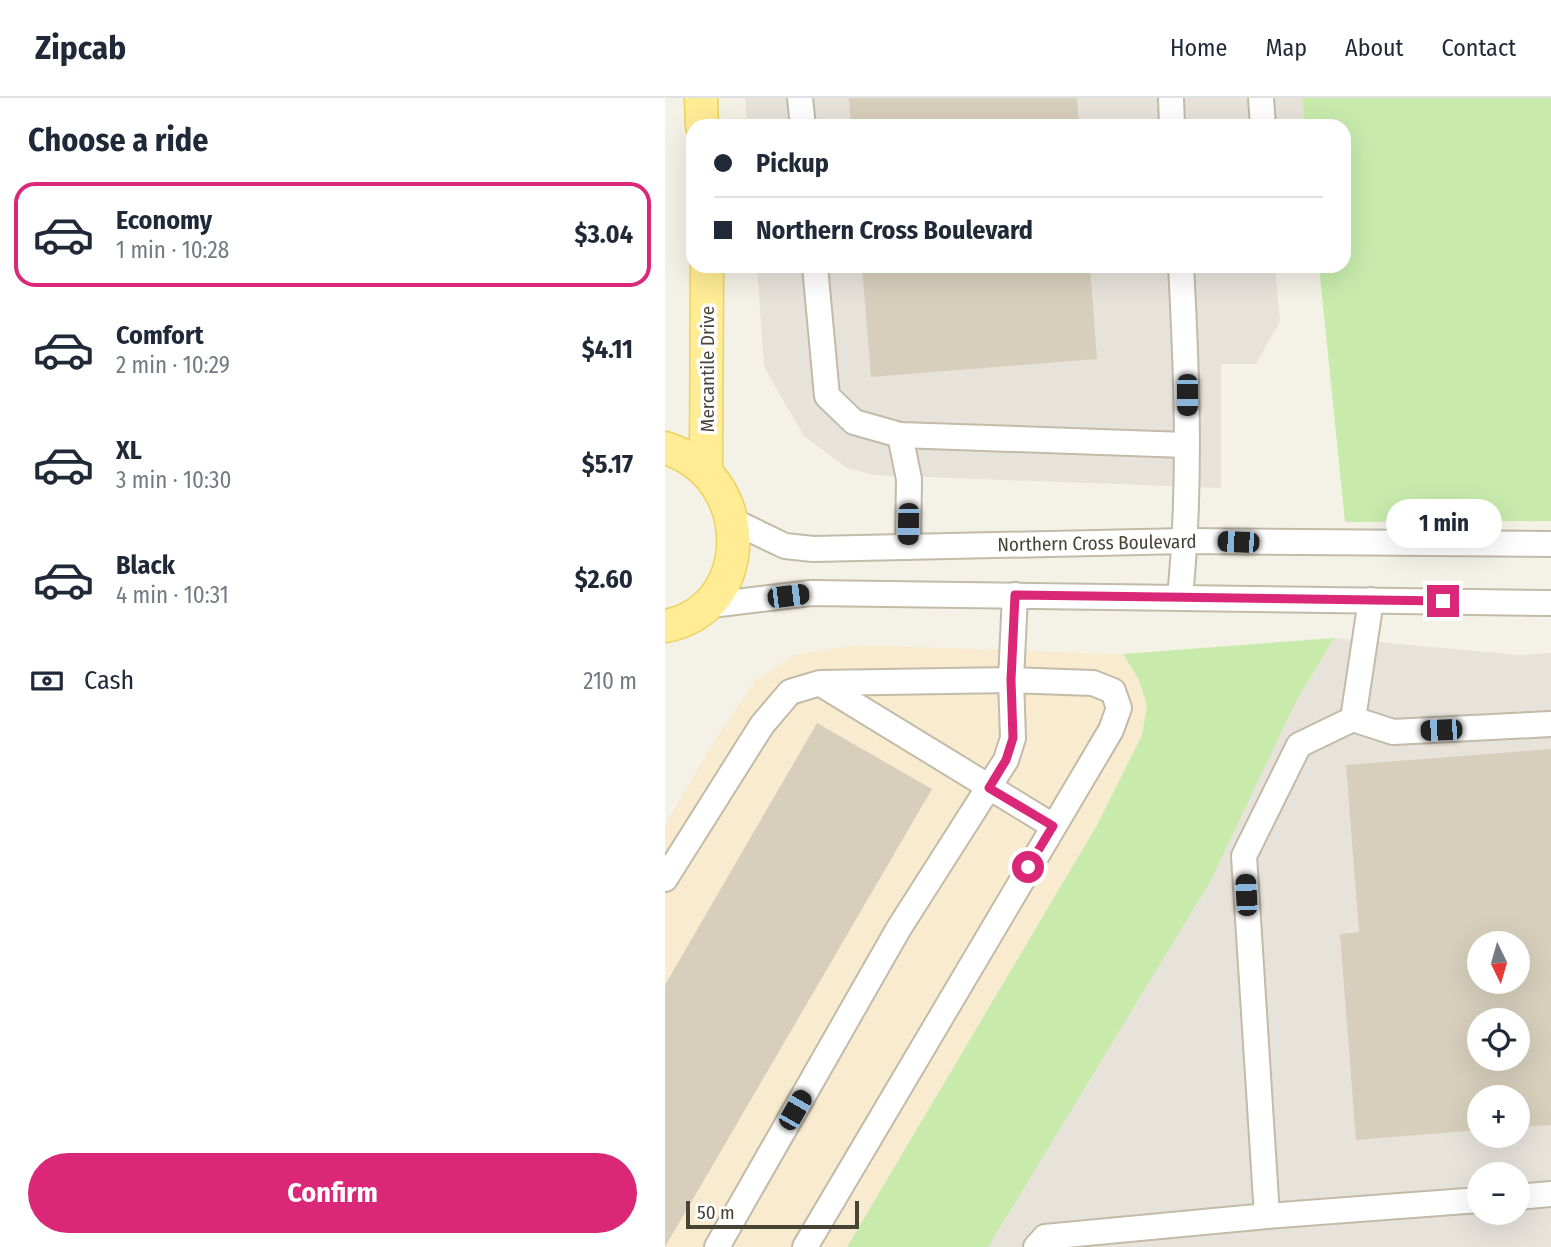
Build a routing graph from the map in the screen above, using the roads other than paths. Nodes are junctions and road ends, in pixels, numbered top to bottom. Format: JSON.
{"nodes":[{"id":1,"x":701,"y":98,"type":"edge"},
{"id":2,"x":800,"y":98,"type":"edge"},
{"id":3,"x":1171,"y":98,"type":"edge"},
{"id":4,"x":1261,"y":98,"type":"edge"},
{"id":5,"x":702,"y":119,"type":"edge"},
{"id":6,"x":802,"y":119,"type":"edge"},
{"id":7,"x":1172,"y":119,"type":"edge"},
{"id":8,"x":1262,"y":119,"type":"edge"},
{"id":9,"x":707,"y":273,"type":"edge"},
{"id":10,"x":816,"y":273,"type":"edge"},
{"id":11,"x":1181,"y":273,"type":"edge"},
{"id":12,"x":900,"y":435,"type":"junction"},
{"id":13,"x":1186,"y":445,"type":"junction"},
{"id":14,"x":665,"y":448,"type":"edge"},
{"id":15,"x":706,"y":471,"type":"junction"},
{"id":16,"x":733,"y":521,"type":"junction"},
{"id":17,"x":1186,"y":541,"type":"junction"},
{"id":18,"x":1551,"y":544,"type":"edge"},
{"id":19,"x":908,"y":547,"type":"junction"},
{"id":20,"x":1015,"y":595,"type":"junction"},
{"id":21,"x":1180,"y":597,"type":"junction"},
{"id":22,"x":1371,"y":600,"type":"junction"},
{"id":23,"x":1551,"y":603,"type":"edge"},
{"id":24,"x":703,"y":606,"type":"junction"},
{"id":25,"x":665,"y":626,"type":"edge"},
{"id":26,"x":1011,"y":680,"type":"junction"},
{"id":27,"x":820,"y":683,"type":"junction"},
{"id":28,"x":1353,"y":719,"type":"junction"},
{"id":29,"x":1551,"y":724,"type":"edge"},
{"id":30,"x":989,"y":788,"type":"junction"},
{"id":31,"x":1053,"y":826,"type":"junction"},
{"id":32,"x":667,"y":870,"type":"edge"},
{"id":33,"x":1551,"y":1194,"type":"edge"},
{"id":34,"x":1530,"y":1196,"type":"edge"},
{"id":35,"x":1467,"y":1201,"type":"edge"},
{"id":36,"x":1266,"y":1216,"type":"junction"},
{"id":37,"x":717,"y":1247,"type":"edge"},
{"id":38,"x":805,"y":1247,"type":"edge"},
{"id":39,"x":1036,"y":1247,"type":"edge"}],
"edges":[{"from":1,"to":5,"type":"main road"},
{"from":2,"to":6,"type":"street"},
{"from":3,"to":7,"type":"street"},
{"from":4,"to":8,"type":"street"},
{"from":9,"to":15,"type":"main road","name":"Mercantile Drive"},
{"from":10,"to":12,"type":"street"},
{"from":11,"to":13,"type":"street"},
{"from":12,"to":13,"type":"street"},
{"from":12,"to":19,"type":"street"},
{"from":13,"to":17,"type":"street"},
{"from":14,"to":15,"type":"main road"},
{"from":15,"to":16,"type":"main road"},
{"from":16,"to":19,"type":"street","name":"Northern Cross Boulevard"},
{"from":16,"to":24,"type":"main road"},
{"from":17,"to":18,"type":"street","name":"Northern Cross Boulevard"},
{"from":17,"to":19,"type":"street","name":"Northern Cross Boulevard"},
{"from":17,"to":21,"type":"street"},
{"from":20,"to":21,"type":"street"},
{"from":20,"to":24,"type":"street"},
{"from":20,"to":26,"type":"street"},
{"from":21,"to":22,"type":"street"},
{"from":22,"to":23,"type":"street"},
{"from":22,"to":28,"type":"street"},
{"from":24,"to":25,"type":"main road"},
{"from":26,"to":27,"type":"street"},
{"from":26,"to":30,"type":"street"},
{"from":26,"to":31,"type":"street"},
{"from":27,"to":30,"type":"street"},
{"from":27,"to":32,"type":"street"},
{"from":28,"to":29,"type":"street"},
{"from":28,"to":36,"type":"street"},
{"from":30,"to":31,"type":"street"},
{"from":30,"to":37,"type":"street"},
{"from":31,"to":38,"type":"street"},
{"from":33,"to":34,"type":"street"},
{"from":35,"to":36,"type":"street"},
{"from":36,"to":39,"type":"street"}]}
